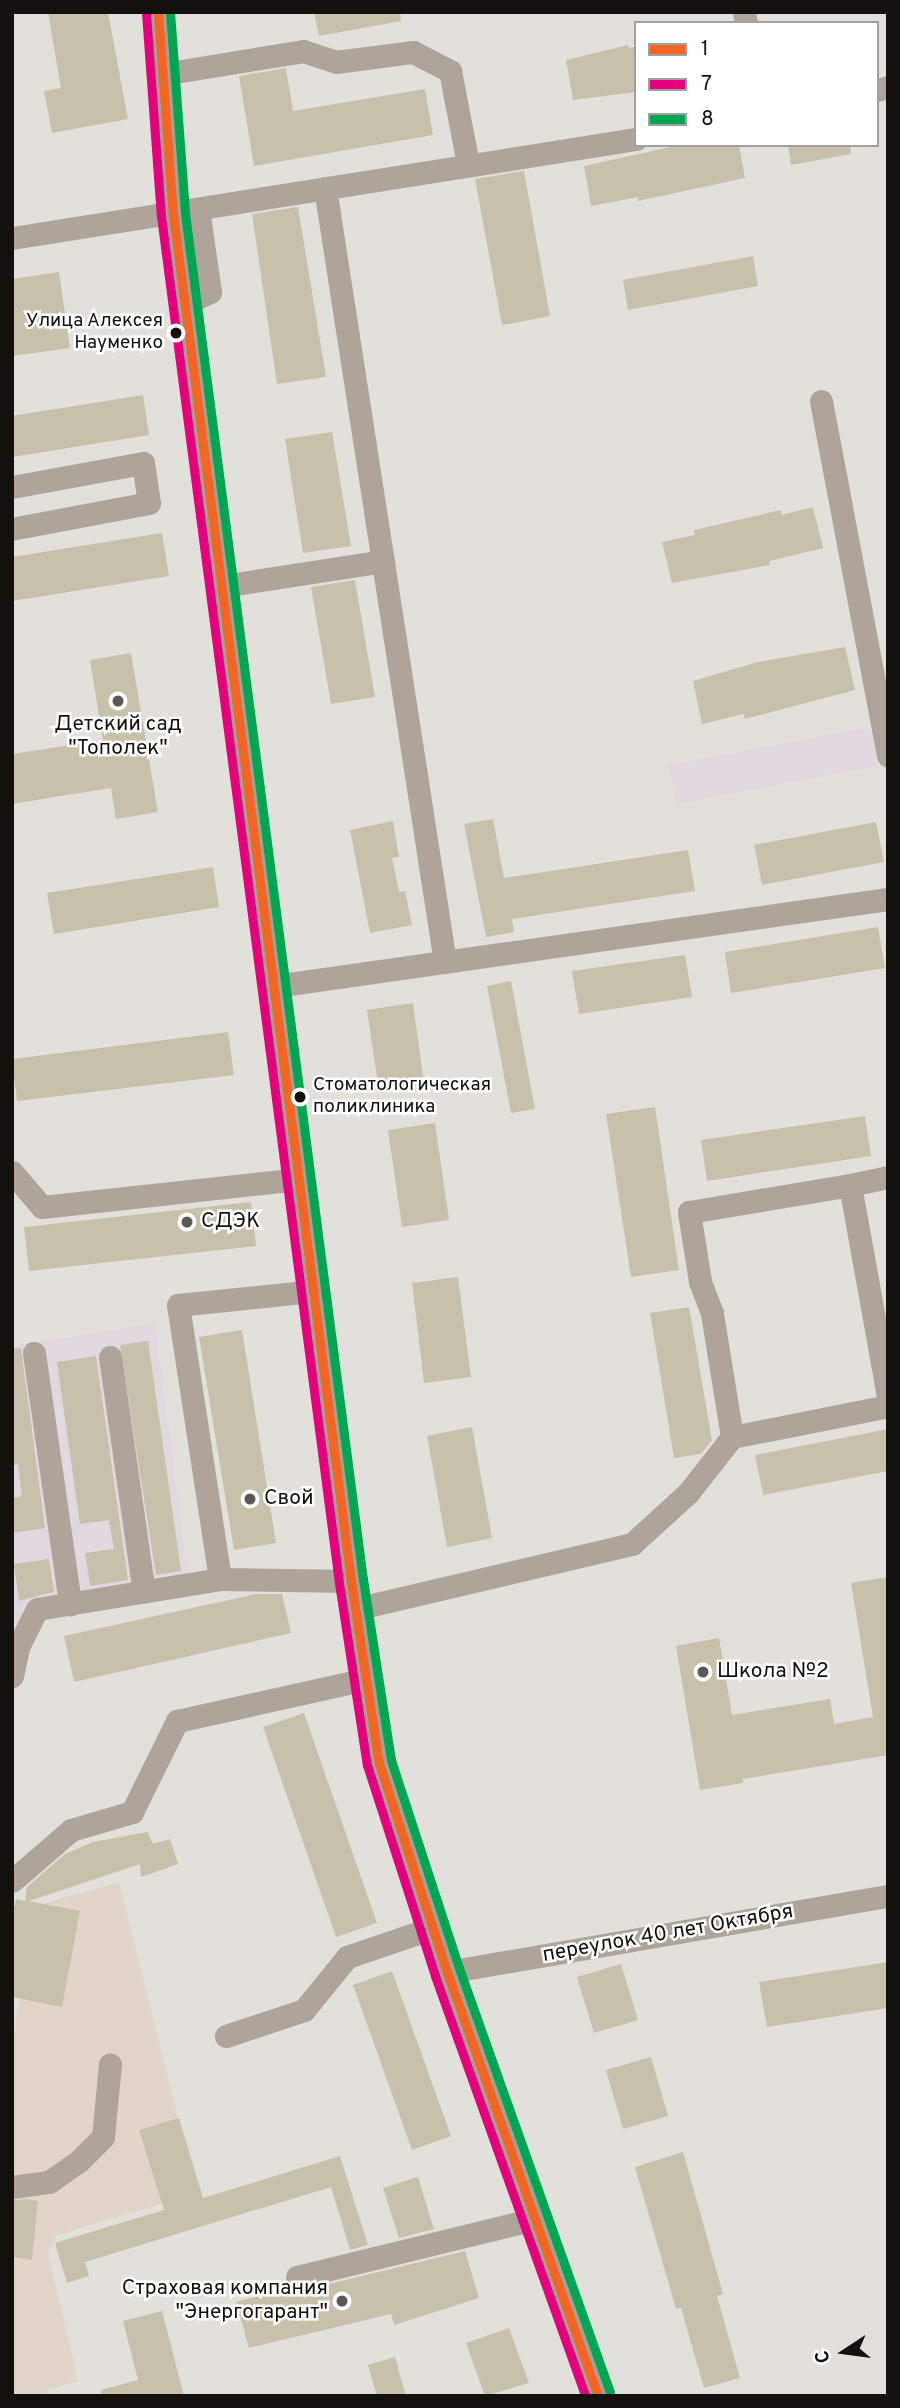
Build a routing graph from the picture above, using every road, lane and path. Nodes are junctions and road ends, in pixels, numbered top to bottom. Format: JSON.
{"nodes":[{"id":1,"x":158,"y":12,"type":"edge"},
{"id":2,"x":163,"y":74,"type":"junction"},
{"id":3,"x":634,"y":139,"type":"edge"},
{"id":4,"x":468,"y":164,"type":"junction"},
{"id":5,"x":325,"y":188,"type":"junction"},
{"id":6,"x":186,"y":211,"type":"junction"},
{"id":7,"x":12,"y":239,"type":"edge"},
{"id":8,"x":821,"y":401,"type":"dead end"},
{"id":9,"x":12,"y":487,"type":"edge"},
{"id":10,"x":12,"y":528,"type":"edge"},
{"id":11,"x":383,"y":561,"type":"junction"},
{"id":12,"x":222,"y":586,"type":"junction"},
{"id":13,"x":888,"y":755,"type":"edge"},
{"id":14,"x":888,"y":899,"type":"edge"},
{"id":15,"x":445,"y":962,"type":"junction"},
{"id":16,"x":275,"y":986,"type":"junction"},
{"id":17,"x":12,"y":1172,"type":"edge"},
{"id":18,"x":888,"y":1177,"type":"edge"},
{"id":19,"x":299,"y":1179,"type":"junction"},
{"id":20,"x":850,"y":1185,"type":"junction"},
{"id":21,"x":314,"y":1291,"type":"junction"},
{"id":22,"x":34,"y":1353,"type":"dead end"},
{"id":23,"x":110,"y":1357,"type":"dead end"},
{"id":24,"x":888,"y":1396,"type":"edge"},
{"id":25,"x":888,"y":1406,"type":"edge"},
{"id":26,"x":732,"y":1437,"type":"junction"},
{"id":27,"x":220,"y":1579,"type":"junction"},
{"id":28,"x":144,"y":1592,"type":"junction"},
{"id":29,"x":353,"y":1595,"type":"junction"},
{"id":30,"x":70,"y":1604,"type":"junction"},
{"id":31,"x":12,"y":1676,"type":"edge"},
{"id":32,"x":366,"y":1679,"type":"junction"},
{"id":33,"x":12,"y":1881,"type":"edge"},
{"id":34,"x":888,"y":1896,"type":"edge"},
{"id":35,"x":432,"y":1928,"type":"junction"},
{"id":36,"x":447,"y":1972,"type":"junction"},
{"id":37,"x":226,"y":2036,"type":"dead end"},
{"id":38,"x":110,"y":2064,"type":"dead end"},
{"id":39,"x":12,"y":2188,"type":"edge"},
{"id":40,"x":535,"y":2220,"type":"junction"},
{"id":41,"x":297,"y":2277,"type":"dead end"},
{"id":42,"x":598,"y":2396,"type":"edge"}],
"edges":[{"from":1,"to":2,"type":"main road"},
{"from":2,"to":4,"type":"street"},
{"from":2,"to":6,"type":"main road"},
{"from":3,"to":4,"type":"street"},
{"from":4,"to":5,"type":"street"},
{"from":5,"to":6,"type":"street"},
{"from":5,"to":11,"type":"street"},
{"from":6,"to":7,"type":"street"},
{"from":6,"to":12,"type":"main road"},
{"from":8,"to":13,"type":"street"},
{"from":9,"to":10,"type":"street"},
{"from":11,"to":12,"type":"street"},
{"from":11,"to":15,"type":"street"},
{"from":12,"to":16,"type":"main road"},
{"from":14,"to":15,"type":"street"},
{"from":15,"to":16,"type":"street"},
{"from":16,"to":19,"type":"main road"},
{"from":17,"to":19,"type":"street"},
{"from":18,"to":20,"type":"street"},
{"from":19,"to":21,"type":"main road"},
{"from":20,"to":24,"type":"street"},
{"from":20,"to":26,"type":"street"},
{"from":21,"to":27,"type":"street"},
{"from":21,"to":29,"type":"main road"},
{"from":22,"to":30,"type":"street"},
{"from":23,"to":28,"type":"street"},
{"from":25,"to":26,"type":"street"},
{"from":26,"to":29,"type":"street"},
{"from":27,"to":28,"type":"street"},
{"from":27,"to":29,"type":"street"},
{"from":28,"to":30,"type":"street"},
{"from":29,"to":32,"type":"main road"},
{"from":30,"to":31,"type":"street"},
{"from":32,"to":33,"type":"street"},
{"from":32,"to":35,"type":"main road"},
{"from":34,"to":36,"type":"street","name":"переулок 40 лет Октября"},
{"from":35,"to":36,"type":"main road"},
{"from":35,"to":37,"type":"street"},
{"from":36,"to":40,"type":"main road"},
{"from":38,"to":39,"type":"street"},
{"from":40,"to":41,"type":"street"},
{"from":40,"to":42,"type":"main road"}]}
